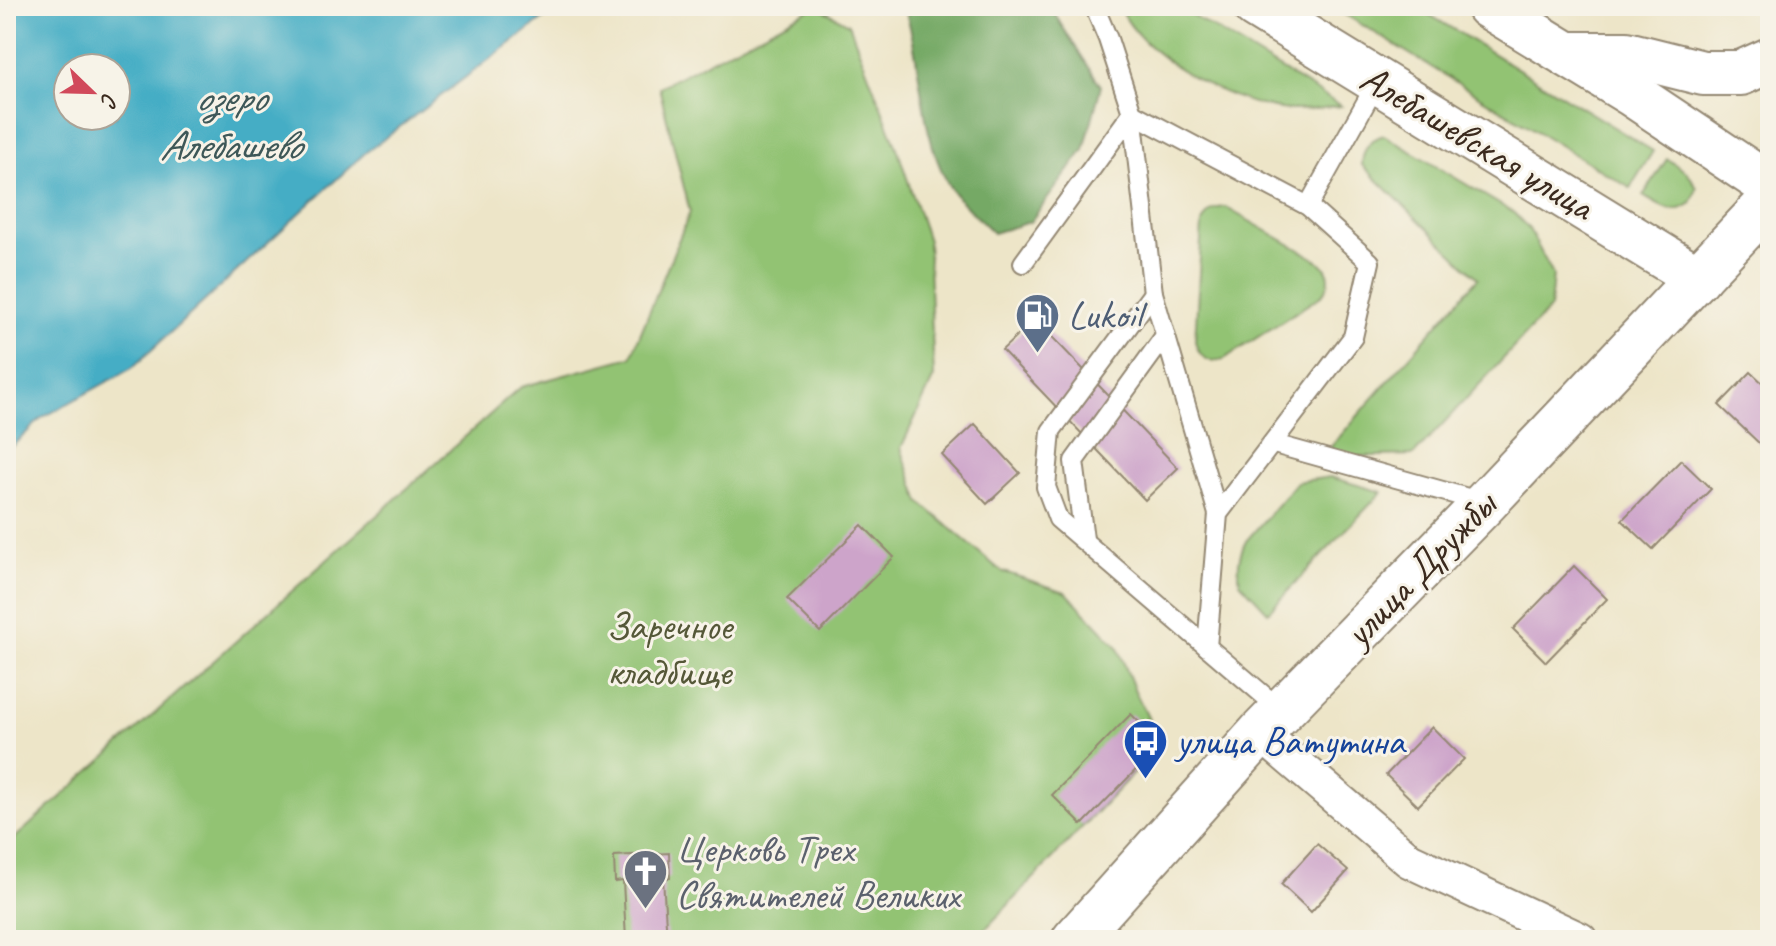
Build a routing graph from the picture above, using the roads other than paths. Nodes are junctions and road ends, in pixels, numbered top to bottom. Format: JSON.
{"nodes":[{"id":1,"x":1094,"y":6,"type":"edge"},
{"id":2,"x":1255,"y":6,"type":"edge"},
{"id":3,"x":1488,"y":6,"type":"edge"},
{"id":4,"x":1567,"y":54,"type":"junction"},
{"id":5,"x":1770,"y":60,"type":"edge"},
{"id":6,"x":1378,"y":81,"type":"junction"},
{"id":7,"x":1132,"y":113,"type":"junction"},
{"id":8,"x":1770,"y":186,"type":"edge"},
{"id":9,"x":1770,"y":201,"type":"edge"},
{"id":10,"x":1308,"y":206,"type":"junction"},
{"id":11,"x":1023,"y":263,"type":"dead end"},
{"id":12,"x":1698,"y":278,"type":"junction"},
{"id":13,"x":1153,"y":293,"type":"junction"},
{"id":14,"x":1164,"y":337,"type":"junction"},
{"id":15,"x":1274,"y":444,"type":"junction"},
{"id":16,"x":1485,"y":503,"type":"junction"},
{"id":17,"x":1218,"y":514,"type":"junction"},
{"id":18,"x":1084,"y":539,"type":"junction"},
{"id":19,"x":1207,"y":647,"type":"junction"},
{"id":20,"x":1271,"y":722,"type":"junction"},
{"id":21,"x":1074,"y":940,"type":"edge"},
{"id":22,"x":1580,"y":940,"type":"edge"}],
"edges":[{"from":1,"to":7,"type":"lane"},
{"from":2,"to":6,"type":"main road","name":"Алебашевская улица"},
{"from":3,"to":4,"type":"main road"},
{"from":4,"to":5,"type":"main road"},
{"from":4,"to":8,"type":"main road"},
{"from":6,"to":10,"type":"lane"},
{"from":6,"to":12,"type":"main road","name":"Алебашевская улица"},
{"from":7,"to":10,"type":"lane"},
{"from":7,"to":11,"type":"lane"},
{"from":7,"to":13,"type":"lane"},
{"from":9,"to":12,"type":"main road","name":"улица Дружбы"},
{"from":10,"to":15,"type":"lane"},
{"from":12,"to":16,"type":"main road","name":"улица Дружбы"},
{"from":13,"to":14,"type":"lane"},
{"from":13,"to":18,"type":"lane"},
{"from":14,"to":17,"type":"lane"},
{"from":14,"to":18,"type":"lane"},
{"from":15,"to":16,"type":"lane"},
{"from":15,"to":17,"type":"lane"},
{"from":16,"to":20,"type":"main road","name":"улица Дружбы"},
{"from":17,"to":19,"type":"lane"},
{"from":18,"to":19,"type":"lane"},
{"from":19,"to":20,"type":"lane"},
{"from":20,"to":21,"type":"main road","name":"улица Дружбы"},
{"from":20,"to":22,"type":"street"}]}
